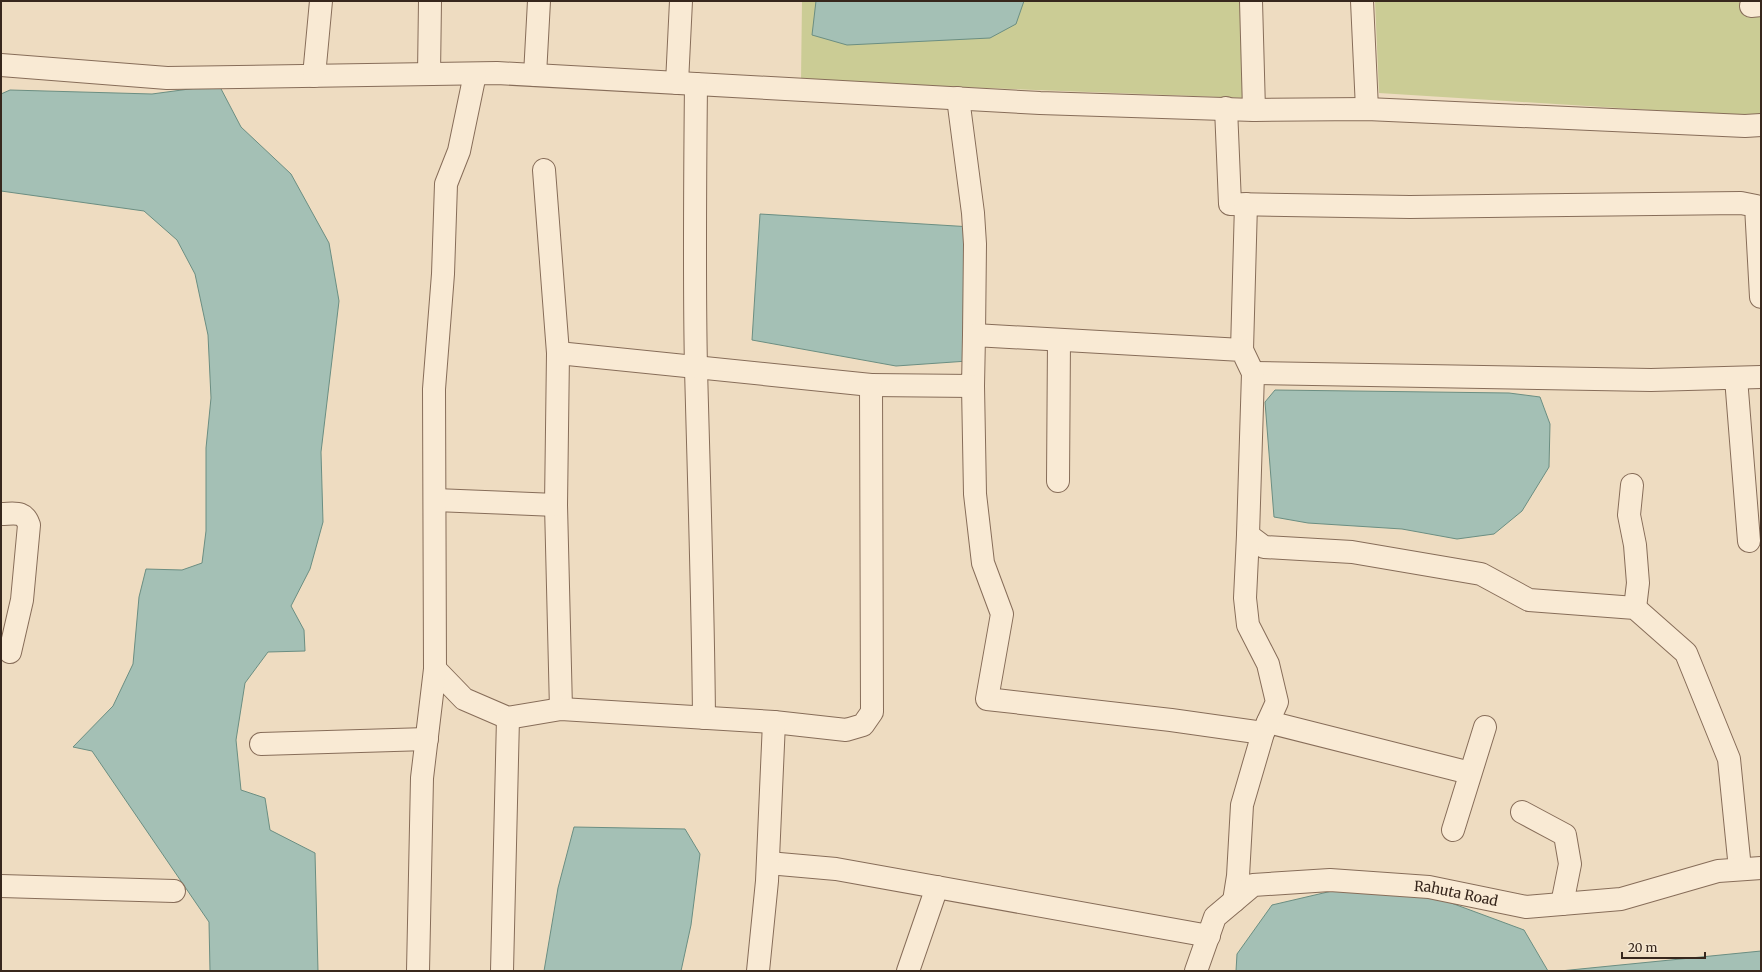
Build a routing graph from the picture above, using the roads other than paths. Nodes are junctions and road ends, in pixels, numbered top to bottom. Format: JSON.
{"nodes":[{"id":1,"x":321,"y":1,"type":"edge"},
{"id":2,"x":430,"y":1,"type":"edge"},
{"id":3,"x":539,"y":1,"type":"edge"},
{"id":4,"x":681,"y":1,"type":"edge"},
{"id":5,"x":1251,"y":1,"type":"edge"},
{"id":6,"x":1362,"y":1,"type":"edge"},
{"id":7,"x":1,"y":65,"type":"edge"},
{"id":8,"x":429,"y":74,"type":"junction"},
{"id":9,"x":475,"y":74,"type":"junction"},
{"id":10,"x":535,"y":75,"type":"junction"},
{"id":11,"x":314,"y":76,"type":"junction"},
{"id":12,"x":687,"y":83,"type":"junction"},
{"id":13,"x":958,"y":98,"type":"junction"},
{"id":14,"x":1226,"y":108,"type":"junction"},
{"id":15,"x":1367,"y":109,"type":"junction"},
{"id":16,"x":1254,"y":110,"type":"junction"},
{"id":17,"x":1761,"y":125,"type":"edge"},
{"id":18,"x":544,"y":170,"type":"dead end"},
{"id":19,"x":1246,"y":204,"type":"junction"},
{"id":20,"x":1761,"y":297,"type":"edge"},
{"id":21,"x":974,"y":335,"type":"junction"},
{"id":22,"x":1059,"y":340,"type":"junction"},
{"id":23,"x":1242,"y":350,"type":"junction"},
{"id":24,"x":558,"y":353,"type":"junction"},
{"id":25,"x":696,"y":367,"type":"junction"},
{"id":26,"x":1253,"y":374,"type":"junction"},
{"id":27,"x":1761,"y":377,"type":"edge"},
{"id":28,"x":1736,"y":378,"type":"junction"},
{"id":29,"x":871,"y":385,"type":"junction"},
{"id":30,"x":972,"y":386,"type":"junction"},
{"id":31,"x":1058,"y":481,"type":"dead end"},
{"id":32,"x":1632,"y":485,"type":"dead end"},
{"id":33,"x":435,"y":500,"type":"junction"},
{"id":34,"x":556,"y":505,"type":"junction"},
{"id":35,"x":1,"y":514,"type":"edge"},
{"id":36,"x":1248,"y":535,"type":"junction"},
{"id":37,"x":1749,"y":542,"type":"dead end"},
{"id":38,"x":1635,"y":608,"type":"junction"},
{"id":39,"x":10,"y":652,"type":"dead end"},
{"id":40,"x":435,"y":669,"type":"junction"},
{"id":41,"x":561,"y":709,"type":"junction"},
{"id":42,"x":508,"y":718,"type":"junction"},
{"id":43,"x":704,"y":718,"type":"junction"},
{"id":44,"x":774,"y":722,"type":"junction"},
{"id":45,"x":1266,"y":727,"type":"junction"},
{"id":46,"x":1485,"y":727,"type":"dead end"},
{"id":47,"x":427,"y":739,"type":"junction"},
{"id":48,"x":261,"y":744,"type":"dead end"},
{"id":49,"x":1470,"y":773,"type":"junction"},
{"id":50,"x":1522,"y":812,"type":"dead end"},
{"id":51,"x":1452,"y":830,"type":"dead end"},
{"id":52,"x":768,"y":863,"type":"junction"},
{"id":53,"x":1761,"y":868,"type":"edge"},
{"id":54,"x":1740,"y":869,"type":"junction"},
{"id":55,"x":1,"y":886,"type":"edge"},
{"id":56,"x":937,"y":887,"type":"junction"},
{"id":57,"x":174,"y":891,"type":"dead end"},
{"id":58,"x":1234,"y":901,"type":"junction"},
{"id":59,"x":1562,"y":904,"type":"junction"},
{"id":60,"x":1209,"y":936,"type":"junction"},
{"id":61,"x":418,"y":971,"type":"edge"},
{"id":62,"x":502,"y":971,"type":"edge"},
{"id":63,"x":758,"y":971,"type":"edge"},
{"id":64,"x":908,"y":971,"type":"edge"},
{"id":65,"x":1196,"y":971,"type":"edge"}],
"edges":[{"from":1,"to":11,"type":"street"},
{"from":2,"to":8,"type":"street"},
{"from":3,"to":10,"type":"street"},
{"from":4,"to":12,"type":"street"},
{"from":5,"to":16,"type":"street"},
{"from":6,"to":15,"type":"street"},
{"from":7,"to":11,"type":"street"},
{"from":8,"to":9,"type":"street"},
{"from":8,"to":11,"type":"street"},
{"from":9,"to":10,"type":"street"},
{"from":9,"to":33,"type":"street"},
{"from":10,"to":12,"type":"street"},
{"from":12,"to":13,"type":"street"},
{"from":12,"to":25,"type":"street"},
{"from":13,"to":14,"type":"street"},
{"from":13,"to":21,"type":"street"},
{"from":14,"to":16,"type":"street"},
{"from":14,"to":19,"type":"street"},
{"from":15,"to":16,"type":"street"},
{"from":15,"to":17,"type":"street"},
{"from":18,"to":24,"type":"street"},
{"from":19,"to":20,"type":"street"},
{"from":19,"to":23,"type":"street"},
{"from":21,"to":22,"type":"street"},
{"from":21,"to":30,"type":"street"},
{"from":22,"to":23,"type":"street"},
{"from":22,"to":31,"type":"street"},
{"from":23,"to":26,"type":"street"},
{"from":24,"to":25,"type":"street"},
{"from":24,"to":34,"type":"street"},
{"from":25,"to":29,"type":"street"},
{"from":25,"to":43,"type":"street"},
{"from":26,"to":28,"type":"street"},
{"from":26,"to":36,"type":"street"},
{"from":27,"to":28,"type":"street"},
{"from":28,"to":37,"type":"street"},
{"from":29,"to":30,"type":"street"},
{"from":29,"to":44,"type":"street"},
{"from":30,"to":45,"type":"street"},
{"from":32,"to":38,"type":"street"},
{"from":33,"to":34,"type":"street"},
{"from":33,"to":40,"type":"street"},
{"from":34,"to":41,"type":"street"},
{"from":35,"to":39,"type":"street"},
{"from":36,"to":38,"type":"street"},
{"from":36,"to":45,"type":"street"},
{"from":38,"to":54,"type":"street"},
{"from":40,"to":42,"type":"street"},
{"from":40,"to":47,"type":"street"},
{"from":41,"to":42,"type":"street"},
{"from":41,"to":43,"type":"street"},
{"from":42,"to":62,"type":"street"},
{"from":43,"to":44,"type":"street"},
{"from":44,"to":52,"type":"street"},
{"from":45,"to":49,"type":"street"},
{"from":45,"to":58,"type":"street"},
{"from":46,"to":49,"type":"street"},
{"from":47,"to":48,"type":"street"},
{"from":47,"to":61,"type":"street"},
{"from":49,"to":51,"type":"street"},
{"from":50,"to":59,"type":"street"},
{"from":52,"to":56,"type":"street"},
{"from":52,"to":63,"type":"street"},
{"from":53,"to":54,"type":"street","name":"Rahuta Road"},
{"from":54,"to":59,"type":"street","name":"Rahuta Road"},
{"from":55,"to":57,"type":"street"},
{"from":56,"to":60,"type":"street"},
{"from":56,"to":64,"type":"street"},
{"from":58,"to":59,"type":"street","name":"Rahuta Road"},
{"from":58,"to":60,"type":"street","name":"Rahuta Road"},
{"from":60,"to":65,"type":"street","name":"Rahuta Road"}]}
